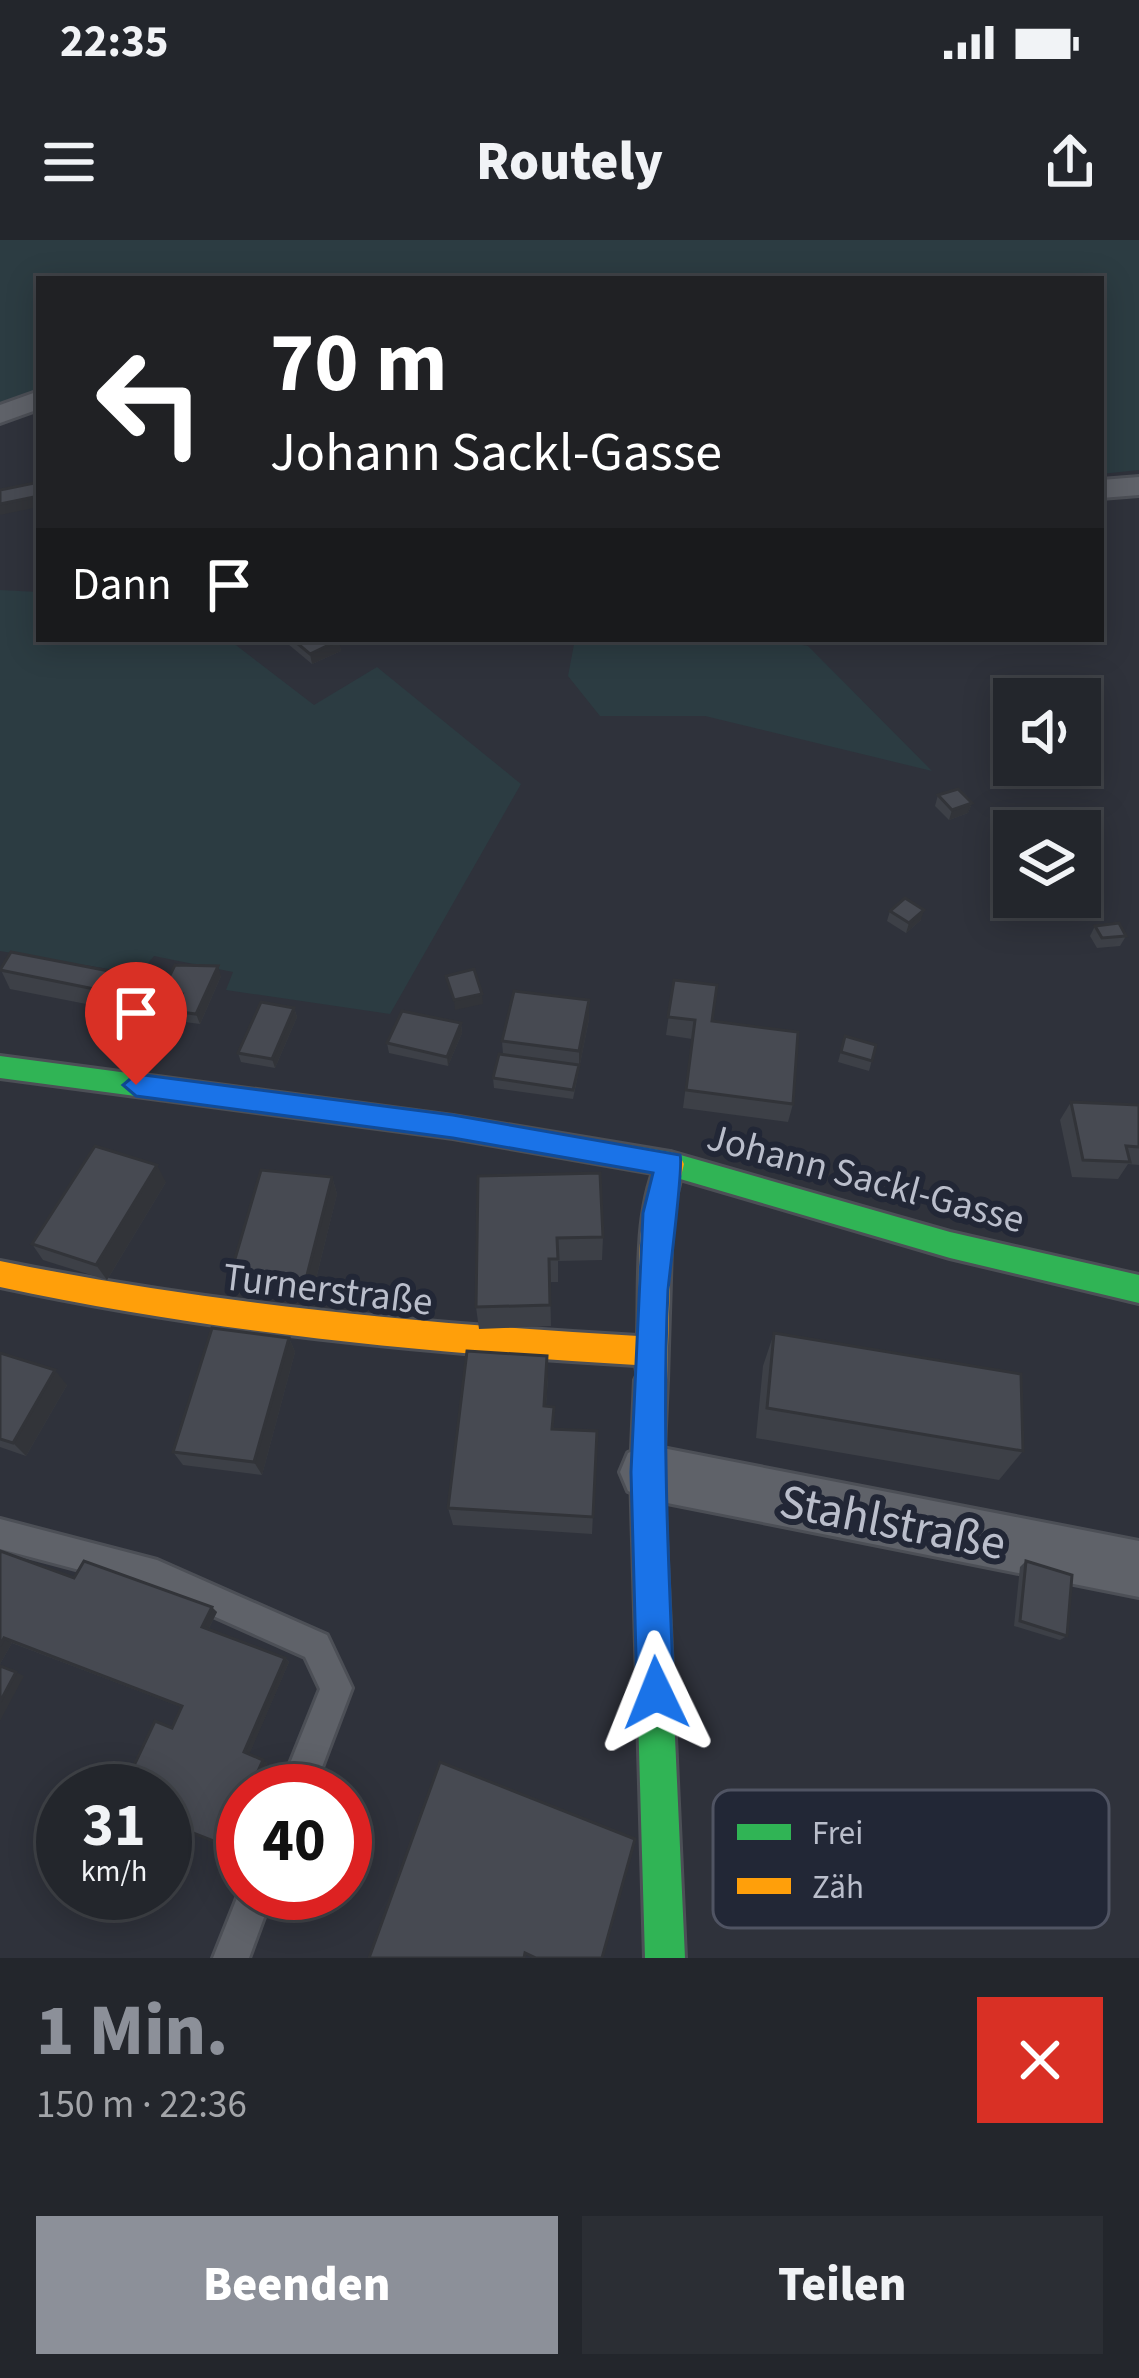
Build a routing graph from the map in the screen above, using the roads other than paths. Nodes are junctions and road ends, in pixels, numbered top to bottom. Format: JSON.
{"nodes":[{"id":1,"x":36,"y":400,"type":"edge"},
{"id":2,"x":0,"y":416,"type":"edge"},
{"id":3,"x":1139,"y":486,"type":"edge"},
{"id":4,"x":1104,"y":489,"type":"edge"},
{"id":5,"x":0,"y":1067,"type":"edge"},
{"id":6,"x":670,"y":1164,"type":"junction"},
{"id":7,"x":0,"y":1274,"type":"edge"},
{"id":8,"x":1139,"y":1289,"type":"edge"},
{"id":9,"x":650,"y":1351,"type":"junction"},
{"id":10,"x":647,"y":1472,"type":"junction"},
{"id":11,"x":0,"y":1534,"type":"edge"},
{"id":12,"x":1139,"y":1569,"type":"edge"},
{"id":13,"x":306,"y":1764,"type":"edge"},
{"id":14,"x":246,"y":1920,"type":"edge"},
{"id":15,"x":231,"y":1958,"type":"edge"},
{"id":16,"x":665,"y":1958,"type":"edge"}],
"edges":[{"from":1,"to":2,"type":"street"},
{"from":3,"to":4,"type":"street"},
{"from":5,"to":6,"type":"street","name":"Johann Sackl-Gasse"},
{"from":6,"to":8,"type":"street","name":"Johann Sackl-Gasse"},
{"from":6,"to":9,"type":"street"},
{"from":7,"to":9,"type":"street","name":"Turnerstraße"},
{"from":9,"to":10,"type":"street"},
{"from":10,"to":12,"type":"street","name":"Stahlstraße"},
{"from":10,"to":16,"type":"street"},
{"from":11,"to":13,"type":"lane"},
{"from":14,"to":15,"type":"lane"}]}
